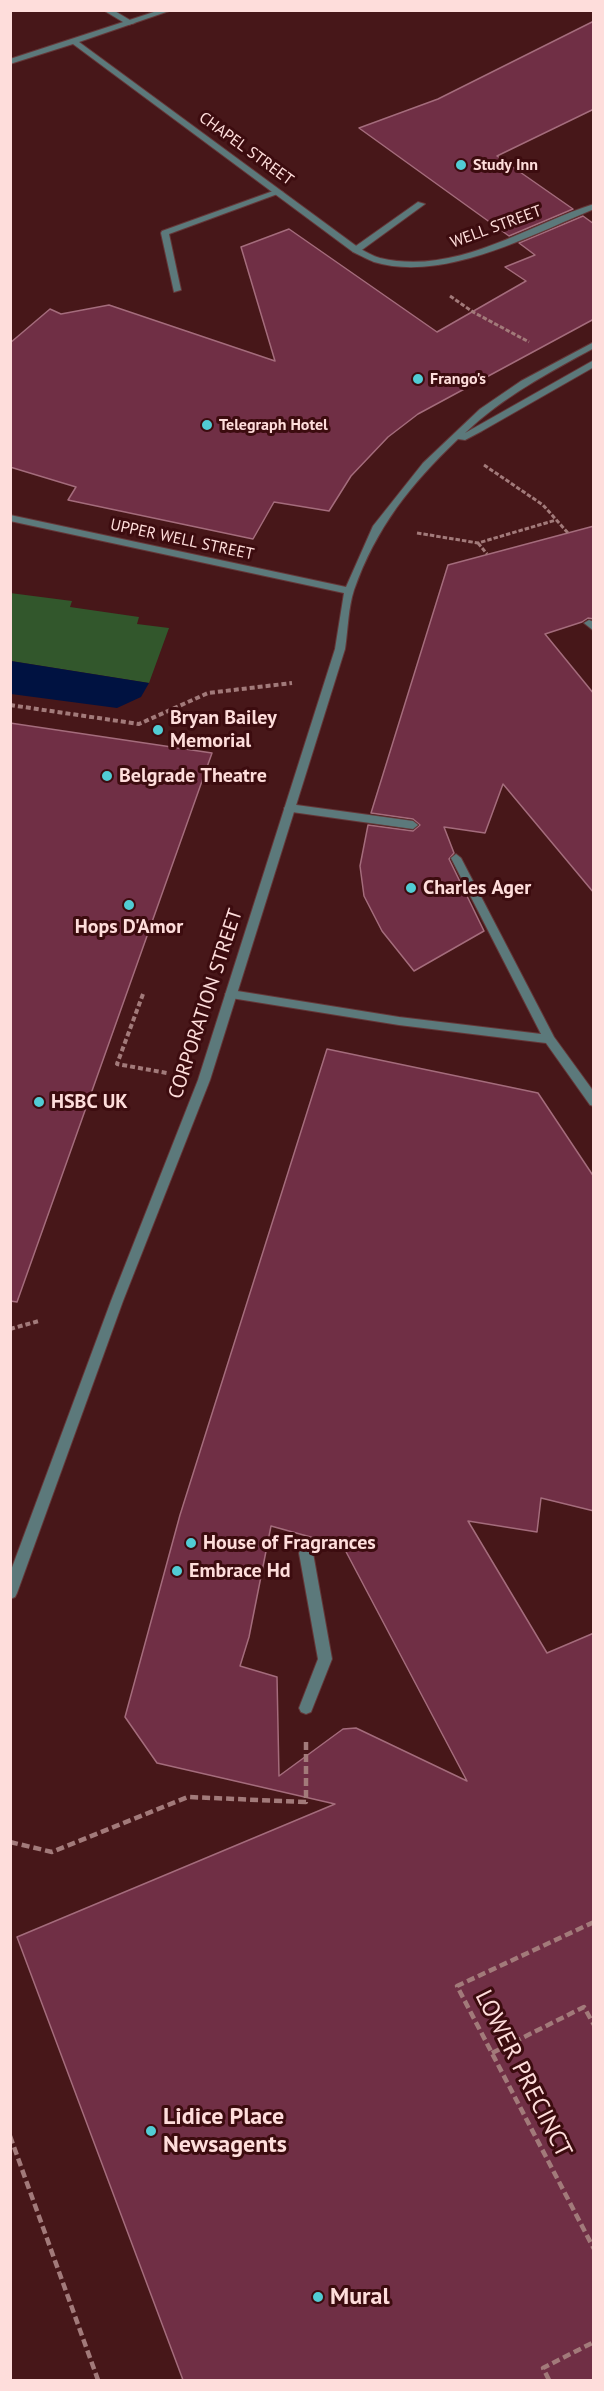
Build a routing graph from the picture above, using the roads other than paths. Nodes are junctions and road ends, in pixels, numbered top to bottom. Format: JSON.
{"nodes":[{"id":1,"x":106,"y":10,"type":"edge"},
{"id":2,"x":170,"y":10,"type":"edge"},
{"id":3,"x":131,"y":23,"type":"junction"},
{"id":4,"x":75,"y":42,"type":"junction"},
{"id":5,"x":10,"y":62,"type":"edge"},
{"id":6,"x":279,"y":192,"type":"junction"},
{"id":7,"x":421,"y":204,"type":"dead end"},
{"id":8,"x":594,"y":206,"type":"edge"},
{"id":9,"x":356,"y":250,"type":"junction"},
{"id":10,"x":406,"y":263,"type":"joint"},
{"id":11,"x":177,"y":290,"type":"dead end"},
{"id":12,"x":594,"y":344,"type":"edge"},
{"id":13,"x":594,"y":363,"type":"edge"},
{"id":14,"x":452,"y":443,"type":"junction"},
{"id":15,"x":10,"y":518,"type":"edge"},
{"id":16,"x":349,"y":591,"type":"junction"},
{"id":17,"x":289,"y":808,"type":"junction"},
{"id":18,"x":413,"y":825,"type":"dead end"},
{"id":19,"x":456,"y":858,"type":"dead end"},
{"id":20,"x":231,"y":994,"type":"junction"},
{"id":21,"x":549,"y":1039,"type":"junction"},
{"id":22,"x":594,"y":1102,"type":"edge"},
{"id":23,"x":306,"y":1552,"type":"dead end"},
{"id":24,"x":10,"y":1593,"type":"edge"},
{"id":25,"x":306,"y":1708,"type":"road end"}],
"edges":[{"from":1,"to":3,"type":"street"},
{"from":2,"to":3,"type":"street"},
{"from":3,"to":4,"type":"street"},
{"from":4,"to":5,"type":"street"},
{"from":4,"to":6,"type":"street","name":"CHAPEL STREET"},
{"from":6,"to":9,"type":"street","name":"CHAPEL STREET"},
{"from":6,"to":11,"type":"street"},
{"from":7,"to":9,"type":"street"},
{"from":8,"to":10,"type":"street","name":"WELL STREET"},
{"from":9,"to":10,"type":"street","name":"CHAPEL STREET"},
{"from":12,"to":14,"type":"street","name":"CORPORATION STREET"},
{"from":13,"to":14,"type":"street","name":"CORPORATION STREET"},
{"from":14,"to":16,"type":"street","name":"CORPORATION STREET"},
{"from":15,"to":16,"type":"street","name":"UPPER WELL STREET"},
{"from":16,"to":17,"type":"street","name":"CORPORATION STREET"},
{"from":17,"to":18,"type":"street"},
{"from":17,"to":20,"type":"street","name":"CORPORATION STREET"},
{"from":19,"to":21,"type":"street"},
{"from":20,"to":21,"type":"street"},
{"from":20,"to":24,"type":"street","name":"CORPORATION STREET"},
{"from":21,"to":22,"type":"street"},
{"from":23,"to":25,"type":"street"}]}
